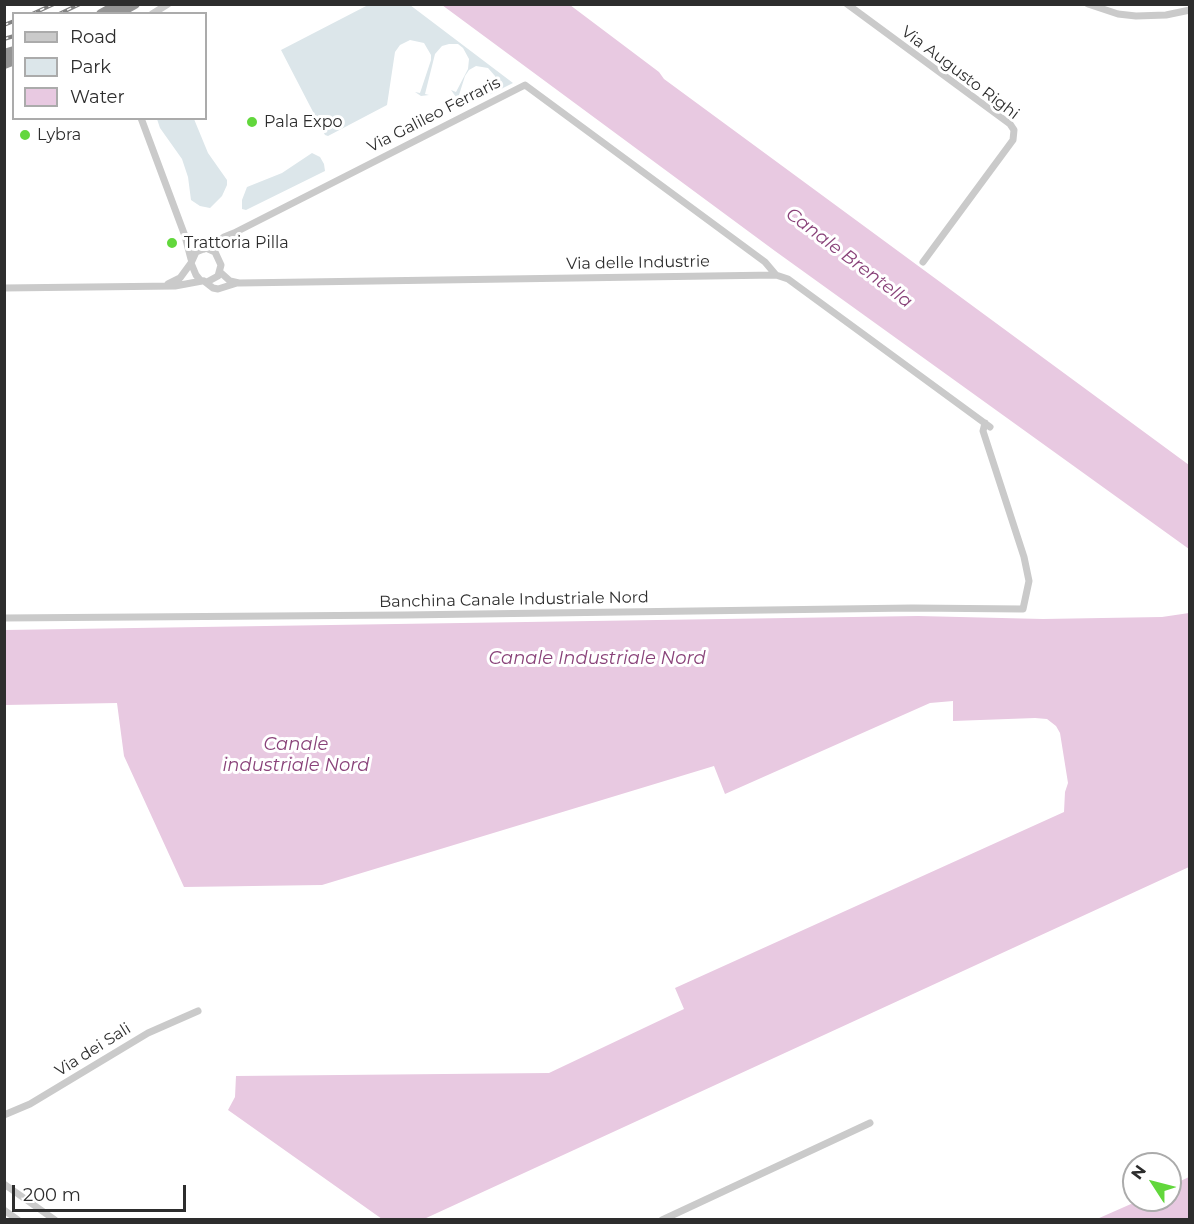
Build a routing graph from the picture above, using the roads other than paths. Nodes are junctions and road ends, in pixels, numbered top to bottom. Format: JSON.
{"nodes":[{"id":1,"x":119,"y":4,"type":"edge"},
{"id":2,"x":135,"y":4,"type":"edge"},
{"id":3,"x":168,"y":4,"type":"edge"},
{"id":4,"x":847,"y":4,"type":"edge"},
{"id":5,"x":1088,"y":4,"type":"edge"},
{"id":6,"x":1190,"y":10,"type":"edge"},
{"id":7,"x":105,"y":12,"type":"edge"},
{"id":8,"x":121,"y":12,"type":"edge"},
{"id":9,"x":155,"y":12,"type":"edge"},
{"id":10,"x":142,"y":120,"type":"edge"},
{"id":11,"x":234,"y":233,"type":"junction"},
{"id":12,"x":185,"y":236,"type":"junction"},
{"id":13,"x":207,"y":249,"type":"junction"},
{"id":14,"x":218,"y":255,"type":"junction"},
{"id":15,"x":191,"y":261,"type":"junction"},
{"id":16,"x":923,"y":262,"type":"dead end"},
{"id":17,"x":220,"y":272,"type":"junction"},
{"id":18,"x":776,"y":275,"type":"junction"},
{"id":19,"x":203,"y":281,"type":"junction"},
{"id":20,"x":239,"y":282,"type":"junction"},
{"id":21,"x":163,"y":286,"type":"junction"},
{"id":22,"x":4,"y":288,"type":"edge"},
{"id":23,"x":1023,"y":609,"type":"joint"},
{"id":24,"x":4,"y":618,"type":"edge"},
{"id":25,"x":198,"y":1011,"type":"dead end"},
{"id":26,"x":4,"y":1115,"type":"edge"},
{"id":27,"x":870,"y":1123,"type":"dead end"},
{"id":28,"x":4,"y":1184,"type":"edge"},
{"id":29,"x":4,"y":1210,"type":"edge"},
{"id":30,"x":18,"y":1220,"type":"edge"},
{"id":31,"x":55,"y":1220,"type":"edge"},
{"id":32,"x":662,"y":1220,"type":"edge"}],
"edges":[{"from":1,"to":7,"type":"highway"},
{"from":2,"to":8,"type":"highway"},
{"from":3,"to":9,"type":"street"},
{"from":4,"to":16,"type":"street","name":"Via Augusto Righi"},
{"from":5,"to":6,"type":"street"},
{"from":10,"to":12,"type":"street"},
{"from":11,"to":13,"type":"street","name":"Via Galileo Ferraris"},
{"from":11,"to":14,"type":"street","name":"Via Galileo Ferraris"},
{"from":11,"to":18,"type":"street","name":"Via Galileo Ferraris"},
{"from":12,"to":13,"type":"street"},
{"from":12,"to":15,"type":"street"},
{"from":13,"to":14,"type":"street"},
{"from":13,"to":15,"type":"street"},
{"from":14,"to":17,"type":"street"},
{"from":15,"to":19,"type":"street"},
{"from":15,"to":21,"type":"street"},
{"from":17,"to":19,"type":"street"},
{"from":17,"to":20,"type":"street","name":"Via delle Industrie"},
{"from":18,"to":20,"type":"street","name":"Via delle Industrie"},
{"from":18,"to":23,"type":"street","name":"Via delle Industrie"},
{"from":19,"to":20,"type":"street","name":"Via delle Industrie"},
{"from":19,"to":21,"type":"street","name":"Via delle Industrie"},
{"from":21,"to":22,"type":"street","name":"Via delle Industrie"},
{"from":23,"to":24,"type":"street","name":"Banchina Canale Industriale Nord"},
{"from":25,"to":26,"type":"street","name":"Via dei Sali"},
{"from":27,"to":32,"type":"street"},
{"from":28,"to":31,"type":"street"},
{"from":29,"to":30,"type":"street"}]}
